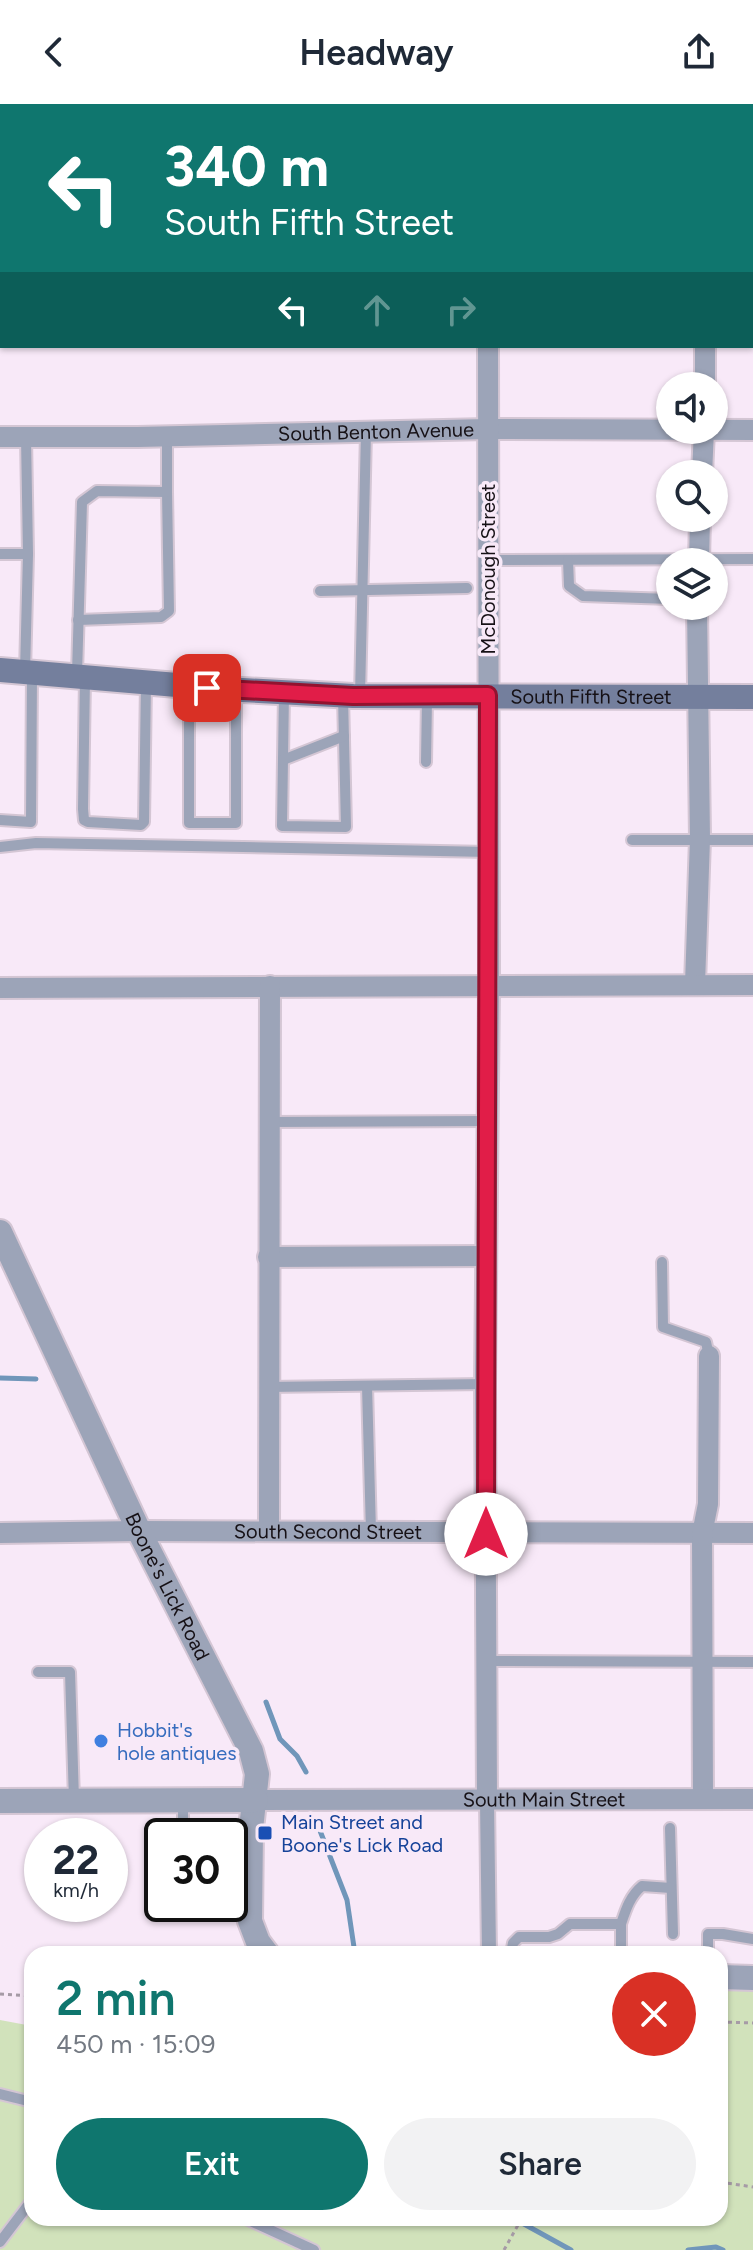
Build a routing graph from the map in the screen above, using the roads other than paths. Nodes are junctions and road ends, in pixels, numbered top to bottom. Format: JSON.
{"nodes":[{"id":1,"x":488,"y":348,"type":"edge"},
{"id":2,"x":705,"y":348,"type":"edge"},
{"id":3,"x":705,"y":372,"type":"edge"},
{"id":4,"x":488,"y":429,"type":"junction"},
{"id":5,"x":656,"y":430,"type":"edge"},
{"id":6,"x":728,"y":430,"type":"edge"},
{"id":7,"x":753,"y":430,"type":"edge"},
{"id":8,"x":366,"y":432,"type":"junction"},
{"id":9,"x":0,"y":437,"type":"edge"},
{"id":10,"x":26,"y":437,"type":"junction"},
{"id":11,"x":167,"y":437,"type":"junction"},
{"id":12,"x":167,"y":492,"type":"junction"},
{"id":13,"x":0,"y":554,"type":"edge"},
{"id":14,"x":28,"y":554,"type":"junction"},
{"id":15,"x":753,"y":559,"type":"edge"},
{"id":16,"x":488,"y":560,"type":"junction"},
{"id":17,"x":568,"y":560,"type":"junction"},
{"id":18,"x":728,"y":560,"type":"edge"},
{"id":19,"x":656,"y":561,"type":"edge"},
{"id":20,"x":467,"y":588,"type":"dead end"},
{"id":21,"x":362,"y":589,"type":"junction"},
{"id":22,"x":320,"y":591,"type":"dead end"},
{"id":23,"x":656,"y":599,"type":"edge"},
{"id":24,"x":78,"y":620,"type":"junction"},
{"id":25,"x":697,"y":620,"type":"edge"},
{"id":26,"x":0,"y":670,"type":"edge"},
{"id":27,"x":28,"y":672,"type":"junction"},
{"id":28,"x":81,"y":677,"type":"junction"},
{"id":29,"x":146,"y":682,"type":"junction"},
{"id":30,"x":189,"y":686,"type":"junction"},
{"id":31,"x":236,"y":690,"type":"junction"},
{"id":32,"x":284,"y":692,"type":"junction"},
{"id":33,"x":488,"y":695,"type":"junction"},
{"id":34,"x":352,"y":696,"type":"junction"},
{"id":35,"x":427,"y":696,"type":"junction"},
{"id":36,"x":698,"y":697,"type":"junction"},
{"id":37,"x":753,"y":697,"type":"edge"},
{"id":38,"x":344,"y":736,"type":"junction"},
{"id":39,"x":283,"y":760,"type":"junction"},
{"id":40,"x":426,"y":762,"type":"dead end"},
{"id":41,"x":0,"y":820,"type":"edge"},
{"id":42,"x":31,"y":822,"type":"junction"},
{"id":43,"x":700,"y":839,"type":"junction"},
{"id":44,"x":632,"y":840,"type":"dead end"},
{"id":45,"x":753,"y":840,"type":"edge"},
{"id":46,"x":32,"y":844,"type":"junction"},
{"id":47,"x":0,"y":847,"type":"edge"},
{"id":48,"x":489,"y":852,"type":"junction"},
{"id":49,"x":489,"y":984,"type":"junction"},
{"id":50,"x":695,"y":984,"type":"junction"},
{"id":51,"x":753,"y":985,"type":"edge"},
{"id":52,"x":270,"y":986,"type":"junction"},
{"id":53,"x":0,"y":988,"type":"edge"},
{"id":54,"x":487,"y":1121,"type":"junction"},
{"id":55,"x":269,"y":1122,"type":"junction"},
{"id":56,"x":0,"y":1232,"type":"edge"},
{"id":57,"x":486,"y":1256,"type":"junction"},
{"id":58,"x":268,"y":1257,"type":"junction"},
{"id":59,"x":662,"y":1262,"type":"dead end"},
{"id":60,"x":709,"y":1356,"type":"joint"},
{"id":61,"x":485,"y":1384,"type":"junction"},
{"id":62,"x":367,"y":1386,"type":"junction"},
{"id":63,"x":268,"y":1387,"type":"junction"},
{"id":64,"x":139,"y":1531,"type":"junction"},
{"id":65,"x":269,"y":1531,"type":"junction"},
{"id":66,"x":371,"y":1532,"type":"junction"},
{"id":67,"x":0,"y":1533,"type":"edge"},
{"id":68,"x":753,"y":1533,"type":"edge"},
{"id":69,"x":486,"y":1534,"type":"junction"},
{"id":70,"x":702,"y":1534,"type":"junction"},
{"id":71,"x":487,"y":1661,"type":"junction"},
{"id":72,"x":753,"y":1662,"type":"edge"},
{"id":73,"x":702,"y":1664,"type":"junction"},
{"id":74,"x":38,"y":1672,"type":"dead end"},
{"id":75,"x":183,"y":1799,"type":"junction"},
{"id":76,"x":703,"y":1799,"type":"junction"},
{"id":77,"x":753,"y":1799,"type":"edge"},
{"id":78,"x":74,"y":1800,"type":"junction"},
{"id":79,"x":256,"y":1800,"type":"junction"},
{"id":80,"x":0,"y":1801,"type":"edge"},
{"id":81,"x":487,"y":1801,"type":"junction"},
{"id":82,"x":183,"y":1818,"type":"edge"},
{"id":83,"x":670,"y":1828,"type":"dead end"},
{"id":84,"x":248,"y":1846,"type":"edge"},
{"id":85,"x":671,"y":1888,"type":"junction"},
{"id":86,"x":248,"y":1918,"type":"edge"},
{"id":87,"x":621,"y":1924,"type":"junction"},
{"id":88,"x":673,"y":1934,"type":"dead end"},
{"id":89,"x":753,"y":1939,"type":"edge"},
{"id":90,"x":261,"y":1946,"type":"edge"},
{"id":91,"x":489,"y":1946,"type":"edge"},
{"id":92,"x":512,"y":1946,"type":"edge"},
{"id":93,"x":621,"y":1946,"type":"edge"},
{"id":94,"x":708,"y":1946,"type":"edge"},
{"id":95,"x":728,"y":1977,"type":"edge"},
{"id":96,"x":753,"y":1978,"type":"edge"},
{"id":97,"x":0,"y":2094,"type":"edge"},
{"id":98,"x":24,"y":2100,"type":"edge"},
{"id":99,"x":24,"y":2210,"type":"edge"},
{"id":100,"x":262,"y":2226,"type":"edge"},
{"id":101,"x":0,"y":2242,"type":"edge"},
{"id":102,"x":314,"y":2250,"type":"edge"}],
"edges":[{"from":1,"to":4,"type":"street","name":"McDonough Street"},
{"from":2,"to":3,"type":"street"},
{"from":4,"to":5,"type":"street","name":"South Benton Avenue"},
{"from":4,"to":8,"type":"street","name":"South Benton Avenue"},
{"from":4,"to":16,"type":"street","name":"McDonough Street"},
{"from":6,"to":7,"type":"street","name":"South Benton Avenue"},
{"from":8,"to":11,"type":"street","name":"South Benton Avenue"},
{"from":8,"to":21,"type":"lane"},
{"from":9,"to":10,"type":"street","name":"South Benton Avenue"},
{"from":10,"to":11,"type":"street","name":"South Benton Avenue"},
{"from":10,"to":14,"type":"lane"},
{"from":11,"to":12,"type":"lane"},
{"from":12,"to":24,"type":"lane"},
{"from":12,"to":24,"type":"lane"},
{"from":13,"to":14,"type":"lane"},
{"from":14,"to":27,"type":"lane"},
{"from":15,"to":18,"type":"lane"},
{"from":16,"to":17,"type":"lane"},
{"from":16,"to":33,"type":"street","name":"McDonough Street"},
{"from":17,"to":19,"type":"lane"},
{"from":17,"to":23,"type":"lane"},
{"from":20,"to":21,"type":"lane"},
{"from":21,"to":22,"type":"lane"},
{"from":21,"to":34,"type":"lane"},
{"from":24,"to":28,"type":"lane"},
{"from":25,"to":36,"type":"street"},
{"from":26,"to":27,"type":"main road","name":"South Fifth Street"},
{"from":27,"to":28,"type":"main road","name":"South Fifth Street"},
{"from":27,"to":42,"type":"lane"},
{"from":28,"to":29,"type":"main road","name":"South Fifth Street"},
{"from":28,"to":29,"type":"lane"},
{"from":29,"to":30,"type":"main road","name":"South Fifth Street"},
{"from":30,"to":31,"type":"main road","name":"South Fifth Street"},
{"from":30,"to":31,"type":"lane"},
{"from":31,"to":32,"type":"main road","name":"South Fifth Street"},
{"from":32,"to":34,"type":"main road","name":"South Fifth Street"},
{"from":32,"to":39,"type":"lane"},
{"from":33,"to":35,"type":"main road","name":"South Fifth Street"},
{"from":33,"to":36,"type":"main road","name":"South Fifth Street"},
{"from":33,"to":48,"type":"street","name":"McDonough Street"},
{"from":34,"to":35,"type":"main road","name":"South Fifth Street"},
{"from":34,"to":38,"type":"lane"},
{"from":35,"to":40,"type":"lane"},
{"from":36,"to":37,"type":"main road","name":"South Fifth Street"},
{"from":36,"to":43,"type":"street"},
{"from":38,"to":39,"type":"lane"},
{"from":38,"to":39,"type":"lane"},
{"from":41,"to":42,"type":"lane"},
{"from":42,"to":46,"type":"lane"},
{"from":43,"to":44,"type":"lane"},
{"from":43,"to":45,"type":"lane"},
{"from":43,"to":50,"type":"street"},
{"from":46,"to":47,"type":"lane"},
{"from":46,"to":48,"type":"lane"},
{"from":48,"to":49,"type":"street","name":"McDonough Street"},
{"from":49,"to":50,"type":"street"},
{"from":49,"to":52,"type":"street"},
{"from":49,"to":54,"type":"street","name":"McDonough Street"},
{"from":50,"to":51,"type":"street"},
{"from":52,"to":53,"type":"street"},
{"from":52,"to":55,"type":"street"},
{"from":54,"to":55,"type":"lane"},
{"from":54,"to":57,"type":"street","name":"McDonough Street"},
{"from":55,"to":58,"type":"street"},
{"from":56,"to":64,"type":"street","name":"Boone's Lick Road"},
{"from":57,"to":58,"type":"street"},
{"from":57,"to":61,"type":"street","name":"McDonough Street"},
{"from":58,"to":63,"type":"street"},
{"from":59,"to":60,"type":"lane"},
{"from":60,"to":70,"type":"street"},
{"from":61,"to":62,"type":"lane"},
{"from":61,"to":69,"type":"street","name":"McDonough Street"},
{"from":62,"to":63,"type":"lane"},
{"from":62,"to":66,"type":"lane"},
{"from":63,"to":65,"type":"street"},
{"from":64,"to":65,"type":"street","name":"South Second Street"},
{"from":64,"to":67,"type":"street","name":"South Second Street"},
{"from":64,"to":79,"type":"street","name":"Boone's Lick Road"},
{"from":65,"to":66,"type":"street","name":"South Second Street"},
{"from":66,"to":69,"type":"street","name":"South Second Street"},
{"from":68,"to":70,"type":"street","name":"South Second Street"},
{"from":69,"to":70,"type":"street","name":"South Second Street"},
{"from":69,"to":71,"type":"street","name":"McDonough Street"},
{"from":70,"to":73,"type":"street"},
{"from":71,"to":73,"type":"lane"},
{"from":71,"to":81,"type":"street","name":"McDonough Street"},
{"from":72,"to":73,"type":"lane"},
{"from":73,"to":76,"type":"street"},
{"from":74,"to":78,"type":"lane"},
{"from":75,"to":78,"type":"street","name":"South Main Street"},
{"from":75,"to":79,"type":"street","name":"South Main Street"},
{"from":75,"to":82,"type":"lane"},
{"from":76,"to":77,"type":"street","name":"South Main Street"},
{"from":76,"to":81,"type":"street","name":"South Main Street"},
{"from":78,"to":80,"type":"street","name":"South Main Street"},
{"from":79,"to":81,"type":"street","name":"South Main Street"},
{"from":79,"to":84,"type":"street","name":"Boone's Lick Road"},
{"from":81,"to":91,"type":"street"},
{"from":83,"to":85,"type":"lane"},
{"from":85,"to":87,"type":"lane"},
{"from":85,"to":88,"type":"lane"},
{"from":86,"to":90,"type":"street","name":"Boone's Lick Road"},
{"from":87,"to":92,"type":"lane"},
{"from":87,"to":93,"type":"lane"},
{"from":89,"to":94,"type":"lane"},
{"from":95,"to":96,"type":"street"},
{"from":97,"to":98,"type":"lane"},
{"from":99,"to":101,"type":"lane"},
{"from":100,"to":102,"type":"lane"}]}
